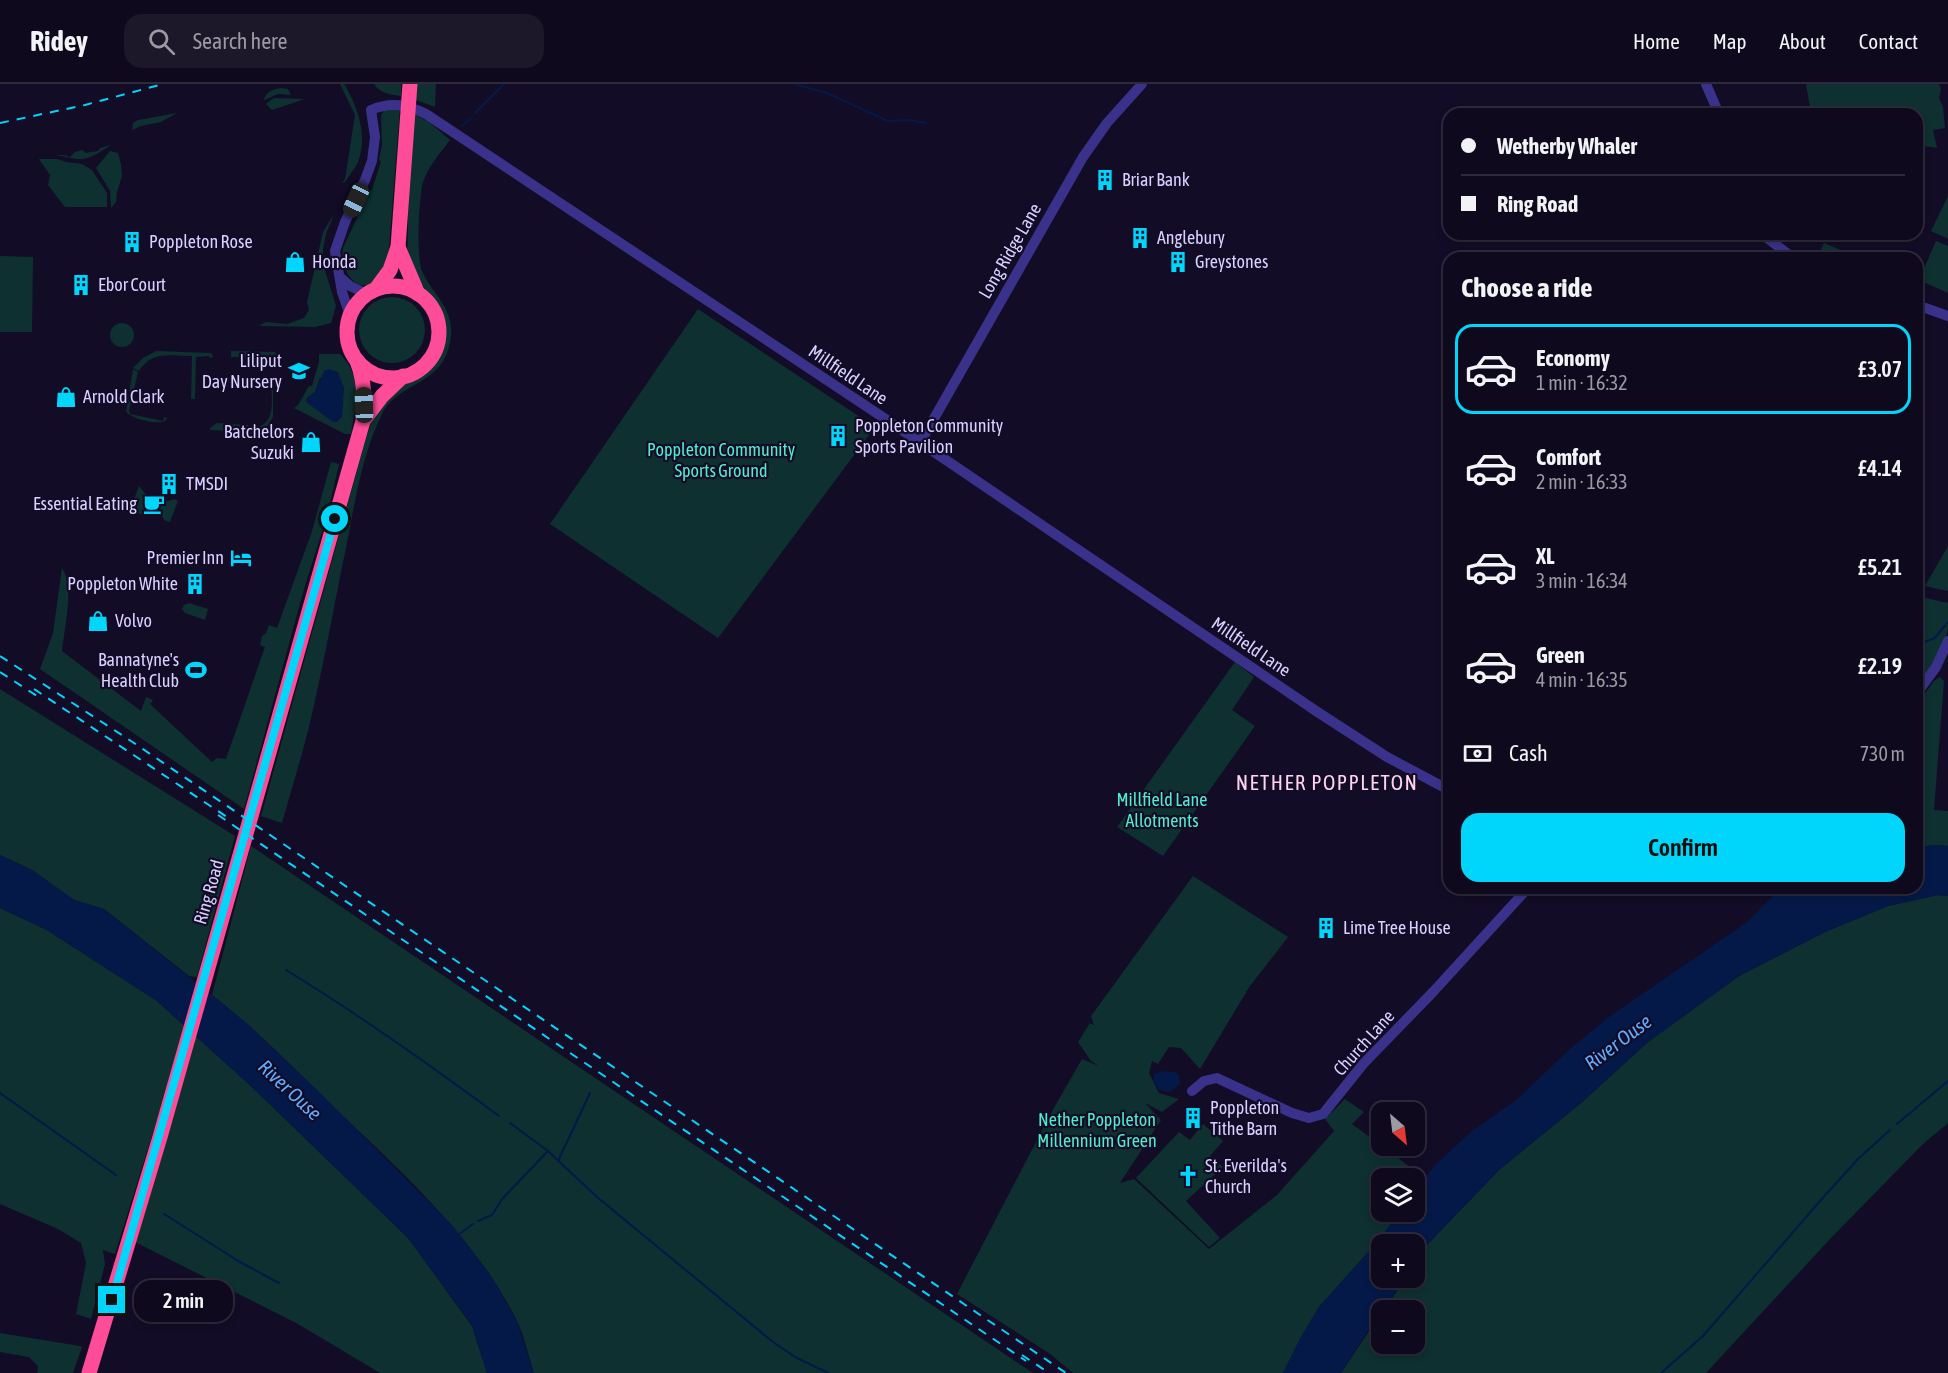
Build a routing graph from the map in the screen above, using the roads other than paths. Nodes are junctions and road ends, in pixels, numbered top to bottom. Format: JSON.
{"nodes":[{"id":1,"x":410,"y":84,"type":"edge"},
{"id":2,"x":1142,"y":84,"type":"edge"},
{"id":3,"x":1706,"y":84,"type":"edge"},
{"id":4,"x":1716,"y":108,"type":"edge"},
{"id":5,"x":1770,"y":240,"type":"edge"},
{"id":6,"x":398,"y":248,"type":"junction"},
{"id":7,"x":1784,"y":252,"type":"edge"},
{"id":8,"x":341,"y":278,"type":"junction"},
{"id":9,"x":371,"y":292,"type":"junction"},
{"id":10,"x":418,"y":294,"type":"junction"},
{"id":11,"x":1923,"y":307,"type":"edge"},
{"id":12,"x":350,"y":315,"type":"junction"},
{"id":13,"x":1948,"y":316,"type":"edge"},
{"id":14,"x":357,"y":361,"type":"junction"},
{"id":15,"x":403,"y":376,"type":"junction"},
{"id":16,"x":363,"y":421,"type":"junction"},
{"id":17,"x":920,"y":444,"type":"junction"},
{"id":18,"x":1948,"y":641,"type":"edge"},
{"id":19,"x":1923,"y":685,"type":"edge"},
{"id":20,"x":1443,"y":787,"type":"edge"},
{"id":21,"x":1523,"y":894,"type":"edge"},
{"id":22,"x":1192,"y":1091,"type":"dead end"},
{"id":23,"x":89,"y":1373,"type":"edge"}],
"edges":[{"from":1,"to":6,"type":"highway"},
{"from":2,"to":17,"type":"street","name":"Long Ridge Lane"},
{"from":3,"to":4,"type":"street"},
{"from":5,"to":7,"type":"street"},
{"from":6,"to":9,"type":"highway"},
{"from":6,"to":10,"type":"highway"},
{"from":8,"to":9,"type":"street"},
{"from":8,"to":12,"type":"street","name":"Millfield Lane"},
{"from":8,"to":17,"type":"street","name":"Millfield Lane"},
{"from":9,"to":10,"type":"highway"},
{"from":9,"to":12,"type":"highway"},
{"from":10,"to":15,"type":"highway"},
{"from":11,"to":13,"type":"street"},
{"from":12,"to":14,"type":"highway"},
{"from":14,"to":15,"type":"highway"},
{"from":14,"to":16,"type":"highway","name":"Ring Road"},
{"from":15,"to":16,"type":"highway","name":"Ring Road"},
{"from":16,"to":23,"type":"highway","name":"Ring Road"},
{"from":17,"to":20,"type":"street","name":"Millfield Lane"},
{"from":18,"to":19,"type":"street"},
{"from":21,"to":22,"type":"street","name":"Church Lane"}]}
